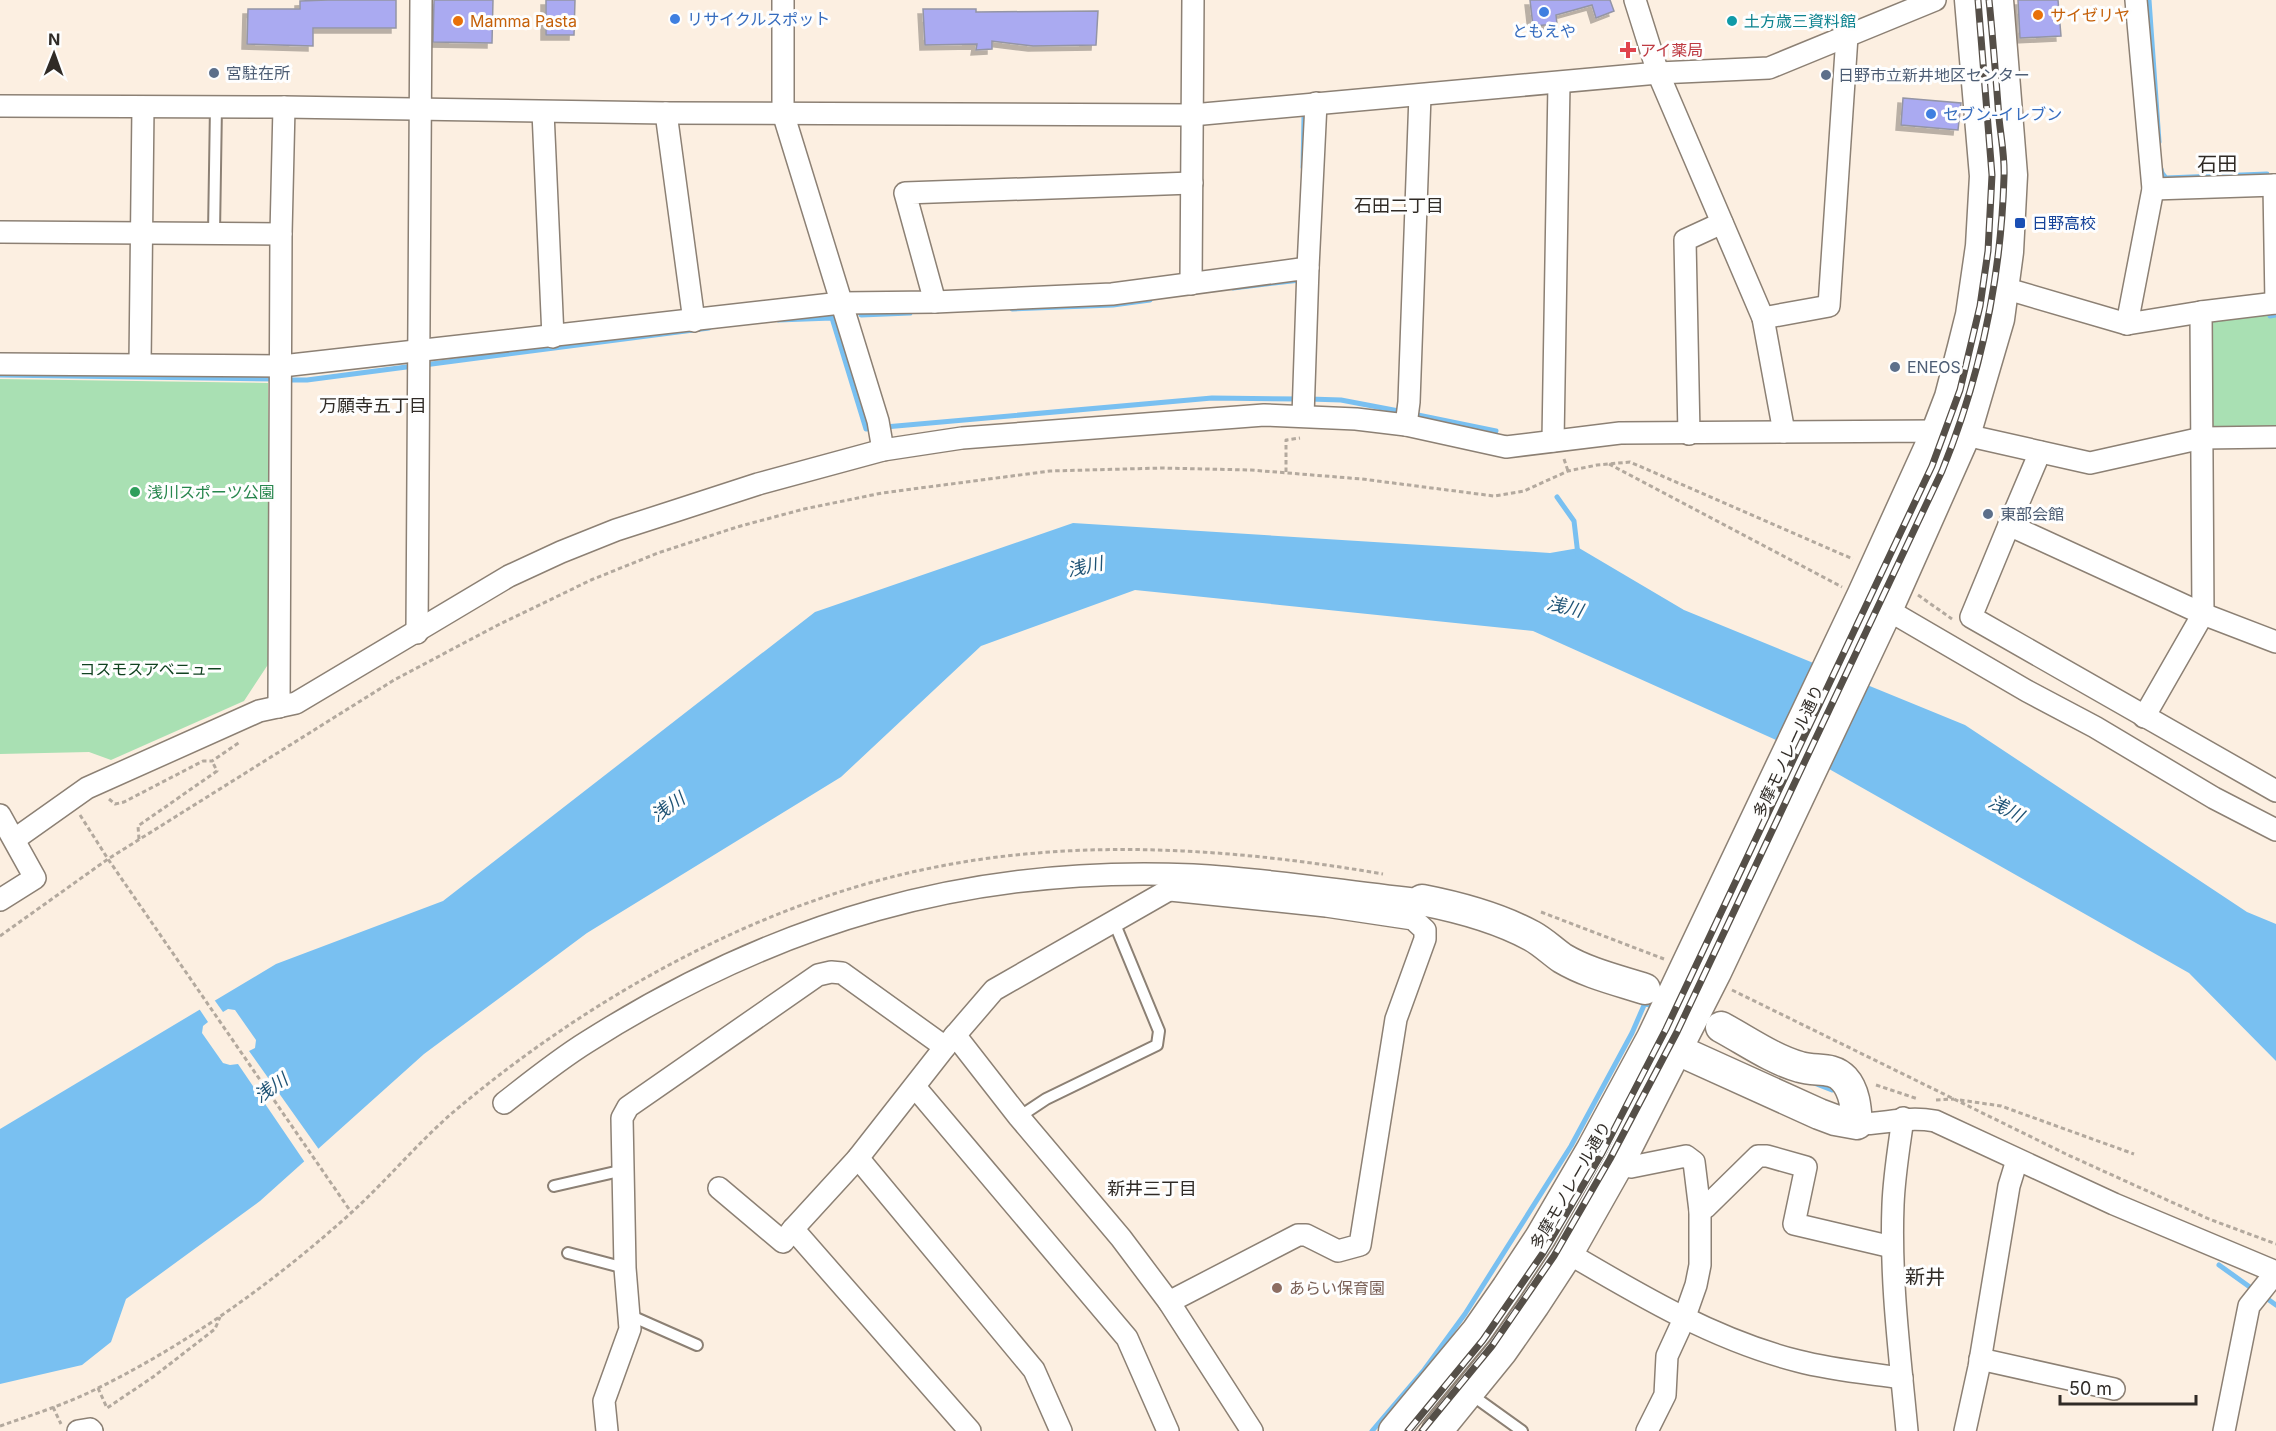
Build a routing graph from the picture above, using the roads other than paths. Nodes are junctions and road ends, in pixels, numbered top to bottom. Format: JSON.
{"nodes":[{"id":1,"x":421,"y":0,"type":"edge"},
{"id":2,"x":783,"y":0,"type":"edge"},
{"id":3,"x":1193,"y":0,"type":"edge"},
{"id":4,"x":1635,"y":0,"type":"edge"},
{"id":5,"x":1935,"y":0,"type":"edge"},
{"id":6,"x":1970,"y":0,"type":"edge"},
{"id":7,"x":1998,"y":0,"type":"edge"},
{"id":8,"x":2136,"y":0,"type":"edge"},
{"id":9,"x":1847,"y":36,"type":"junction"},
{"id":10,"x":1658,"y":74,"type":"junction"},
{"id":11,"x":1559,"y":83,"type":"junction"},
{"id":12,"x":1420,"y":95,"type":"junction"},
{"id":13,"x":1316,"y":103,"type":"junction"},
{"id":14,"x":0,"y":106,"type":"edge"},
{"id":15,"x":216,"y":106,"type":"junction"},
{"id":16,"x":143,"y":107,"type":"junction"},
{"id":17,"x":284,"y":107,"type":"junction"},
{"id":18,"x":420,"y":109,"type":"junction"},
{"id":19,"x":543,"y":112,"type":"junction"},
{"id":20,"x":666,"y":113,"type":"junction"},
{"id":21,"x":783,"y":113,"type":"junction"},
{"id":22,"x":1192,"y":115,"type":"junction"},
{"id":23,"x":1192,"y":183,"type":"junction"},
{"id":24,"x":2275,"y":185,"type":"edge"},
{"id":25,"x":2152,"y":189,"type":"junction"},
{"id":26,"x":1722,"y":224,"type":"junction"},
{"id":27,"x":0,"y":232,"type":"edge"},
{"id":28,"x":142,"y":233,"type":"junction"},
{"id":29,"x":214,"y":233,"type":"junction"},
{"id":30,"x":281,"y":234,"type":"junction"},
{"id":31,"x":1308,"y":268,"type":"junction"},
{"id":32,"x":1191,"y":285,"type":"junction"},
{"id":33,"x":2004,"y":288,"type":"junction"},
{"id":34,"x":935,"y":302,"type":"junction"},
{"id":35,"x":841,"y":303,"type":"junction"},
{"id":36,"x":2276,"y":303,"type":"edge"},
{"id":37,"x":2201,"y":312,"type":"junction"},
{"id":38,"x":1763,"y":318,"type":"junction"},
{"id":39,"x":694,"y":321,"type":"junction"},
{"id":40,"x":2127,"y":324,"type":"junction"},
{"id":41,"x":553,"y":337,"type":"junction"},
{"id":42,"x":419,"y":351,"type":"junction"},
{"id":43,"x":0,"y":364,"type":"edge"},
{"id":44,"x":140,"y":364,"type":"junction"},
{"id":45,"x":282,"y":366,"type":"junction"},
{"id":46,"x":1304,"y":405,"type":"junction"},
{"id":47,"x":1407,"y":416,"type":"junction"},
{"id":48,"x":1784,"y":432,"type":"junction"},
{"id":49,"x":1951,"y":433,"type":"junction"},
{"id":50,"x":1689,"y":434,"type":"junction"},
{"id":51,"x":881,"y":436,"type":"junction"},
{"id":52,"x":2276,"y":437,"type":"edge"},
{"id":53,"x":2202,"y":438,"type":"junction"},
{"id":54,"x":1553,"y":441,"type":"junction"},
{"id":55,"x":2040,"y":452,"type":"junction"},
{"id":56,"x":2008,"y":525,"type":"junction"},
{"id":57,"x":1873,"y":607,"type":"junction"},
{"id":58,"x":2203,"y":614,"type":"junction"},
{"id":59,"x":417,"y":633,"type":"junction"},
{"id":60,"x":2276,"y":642,"type":"edge"},
{"id":61,"x":279,"y":707,"type":"junction"},
{"id":62,"x":2144,"y":717,"type":"junction"},
{"id":63,"x":2276,"y":791,"type":"edge"},
{"id":64,"x":0,"y":814,"type":"edge"},
{"id":65,"x":2276,"y":830,"type":"edge"},
{"id":66,"x":15,"y":839,"type":"junction"},
{"id":67,"x":1194,"y":875,"type":"junction"},
{"id":68,"x":1170,"y":890,"type":"junction"},
{"id":69,"x":0,"y":900,"type":"edge"},
{"id":70,"x":1422,"y":900,"type":"joint"},
{"id":71,"x":1114,"y":922,"type":"junction"},
{"id":72,"x":1645,"y":989,"type":"dead end"},
{"id":73,"x":1721,"y":1027,"type":"dead end"},
{"id":74,"x":950,"y":1041,"type":"junction"},
{"id":75,"x":1664,"y":1044,"type":"junction"},
{"id":76,"x":915,"y":1087,"type":"junction"},
{"id":77,"x":504,"y":1103,"type":"dead end"},
{"id":78,"x":1019,"y":1117,"type":"junction"},
{"id":79,"x":1903,"y":1118,"type":"junction"},
{"id":80,"x":1857,"y":1124,"type":"junction"},
{"id":81,"x":858,"y":1158,"type":"junction"},
{"id":82,"x":2017,"y":1160,"type":"junction"},
{"id":83,"x":1620,"y":1161,"type":"junction"},
{"id":84,"x":624,"y":1170,"type":"junction"},
{"id":85,"x":554,"y":1186,"type":"dead end"},
{"id":86,"x":719,"y":1188,"type":"dead end"},
{"id":87,"x":1700,"y":1211,"type":"junction"},
{"id":88,"x":793,"y":1229,"type":"junction"},
{"id":89,"x":1892,"y":1247,"type":"junction"},
{"id":90,"x":568,"y":1253,"type":"dead end"},
{"id":91,"x":1568,"y":1253,"type":"junction"},
{"id":92,"x":625,"y":1268,"type":"junction"},
{"id":93,"x":2267,"y":1283,"type":"edge"},
{"id":94,"x":1169,"y":1302,"type":"junction"},
{"id":95,"x":629,"y":1315,"type":"junction"},
{"id":96,"x":1684,"y":1319,"type":"junction"},
{"id":97,"x":697,"y":1345,"type":"dead end"},
{"id":98,"x":1980,"y":1359,"type":"junction"},
{"id":99,"x":1902,"y":1378,"type":"junction"},
{"id":100,"x":2114,"y":1389,"type":"dead end"},
{"id":101,"x":1468,"y":1393,"type":"junction"},
{"id":102,"x":78,"y":1431,"type":"edge"},
{"id":103,"x":92,"y":1431,"type":"edge"},
{"id":104,"x":606,"y":1431,"type":"edge"},
{"id":105,"x":970,"y":1431,"type":"edge"},
{"id":106,"x":1061,"y":1431,"type":"edge"},
{"id":107,"x":1167,"y":1431,"type":"edge"},
{"id":108,"x":1252,"y":1431,"type":"edge"},
{"id":109,"x":1394,"y":1431,"type":"edge"},
{"id":110,"x":1437,"y":1431,"type":"edge"},
{"id":111,"x":1522,"y":1431,"type":"edge"},
{"id":112,"x":1647,"y":1431,"type":"edge"},
{"id":113,"x":1907,"y":1431,"type":"edge"},
{"id":114,"x":1965,"y":1431,"type":"edge"},
{"id":115,"x":2224,"y":1431,"type":"edge"}],
"edges":[{"from":1,"to":18,"type":"street"},
{"from":2,"to":21,"type":"street"},
{"from":3,"to":22,"type":"street"},
{"from":4,"to":10,"type":"street"},
{"from":5,"to":9,"type":"street"},
{"from":6,"to":49,"type":"main road","name":"多摩モノレール通り"},
{"from":7,"to":33,"type":"main road","name":"多摩モノレール通り"},
{"from":8,"to":25,"type":"street"},
{"from":9,"to":10,"type":"street"},
{"from":9,"to":38,"type":"street"},
{"from":10,"to":11,"type":"street"},
{"from":10,"to":26,"type":"street"},
{"from":11,"to":12,"type":"street"},
{"from":11,"to":54,"type":"street"},
{"from":12,"to":13,"type":"street"},
{"from":12,"to":47,"type":"street"},
{"from":13,"to":22,"type":"street"},
{"from":13,"to":31,"type":"street"},
{"from":14,"to":16,"type":"street"},
{"from":15,"to":16,"type":"street"},
{"from":15,"to":17,"type":"street"},
{"from":15,"to":29,"type":"lane"},
{"from":16,"to":28,"type":"street"},
{"from":17,"to":18,"type":"street"},
{"from":17,"to":30,"type":"street"},
{"from":18,"to":19,"type":"street"},
{"from":18,"to":42,"type":"street"},
{"from":19,"to":20,"type":"street"},
{"from":19,"to":41,"type":"street"},
{"from":20,"to":21,"type":"street"},
{"from":20,"to":39,"type":"street"},
{"from":21,"to":22,"type":"street"},
{"from":21,"to":35,"type":"street"},
{"from":22,"to":23,"type":"street"},
{"from":23,"to":32,"type":"street"},
{"from":23,"to":34,"type":"street"},
{"from":24,"to":25,"type":"street"},
{"from":24,"to":36,"type":"street"},
{"from":25,"to":40,"type":"street"},
{"from":26,"to":38,"type":"street"},
{"from":26,"to":50,"type":"street"},
{"from":27,"to":28,"type":"street"},
{"from":28,"to":29,"type":"street"},
{"from":28,"to":44,"type":"street"},
{"from":29,"to":30,"type":"street"},
{"from":30,"to":45,"type":"street"},
{"from":31,"to":32,"type":"street"},
{"from":31,"to":46,"type":"street"},
{"from":32,"to":34,"type":"street"},
{"from":33,"to":40,"type":"street"},
{"from":33,"to":49,"type":"main road","name":"多摩モノレール通り"},
{"from":34,"to":35,"type":"street"},
{"from":35,"to":39,"type":"street"},
{"from":35,"to":51,"type":"street"},
{"from":36,"to":37,"type":"street"},
{"from":37,"to":40,"type":"street"},
{"from":37,"to":53,"type":"street"},
{"from":38,"to":48,"type":"street"},
{"from":39,"to":41,"type":"street"},
{"from":41,"to":42,"type":"street"},
{"from":42,"to":45,"type":"street"},
{"from":42,"to":59,"type":"street"},
{"from":43,"to":44,"type":"street"},
{"from":44,"to":45,"type":"street"},
{"from":45,"to":61,"type":"street"},
{"from":46,"to":47,"type":"street"},
{"from":46,"to":51,"type":"street"},
{"from":47,"to":54,"type":"street"},
{"from":48,"to":49,"type":"street"},
{"from":48,"to":50,"type":"street"},
{"from":49,"to":55,"type":"street"},
{"from":49,"to":57,"type":"main road","name":"多摩モノレール通り"},
{"from":50,"to":54,"type":"street"},
{"from":51,"to":59,"type":"street"},
{"from":52,"to":53,"type":"street"},
{"from":53,"to":55,"type":"street"},
{"from":53,"to":58,"type":"street"},
{"from":55,"to":56,"type":"street"},
{"from":56,"to":58,"type":"street"},
{"from":56,"to":62,"type":"street"},
{"from":57,"to":65,"type":"street"},
{"from":57,"to":75,"type":"main road","name":"多摩モノレール通り"},
{"from":57,"to":75,"type":"main road","name":"多摩モノレール通り"},
{"from":58,"to":60,"type":"street"},
{"from":58,"to":62,"type":"street"},
{"from":59,"to":61,"type":"street"},
{"from":61,"to":66,"type":"street"},
{"from":62,"to":63,"type":"street"},
{"from":64,"to":66,"type":"street"},
{"from":66,"to":69,"type":"street"},
{"from":67,"to":68,"type":"street"},
{"from":67,"to":70,"type":"street"},
{"from":67,"to":77,"type":"street"},
{"from":68,"to":71,"type":"street"},
{"from":68,"to":94,"type":"street"},
{"from":70,"to":72,"type":"main road"},
{"from":71,"to":74,"type":"street"},
{"from":71,"to":78,"type":"lane"},
{"from":73,"to":80,"type":"main road"},
{"from":74,"to":76,"type":"street"},
{"from":74,"to":78,"type":"street"},
{"from":74,"to":84,"type":"street"},
{"from":75,"to":80,"type":"main road"},
{"from":75,"to":83,"type":"main road","name":"多摩モノレール通り"},
{"from":75,"to":109,"type":"main road","name":"多摩モノレール通り"},
{"from":76,"to":81,"type":"street"},
{"from":76,"to":107,"type":"street"},
{"from":78,"to":94,"type":"street"},
{"from":79,"to":80,"type":"street"},
{"from":79,"to":82,"type":"street"},
{"from":79,"to":89,"type":"street"},
{"from":81,"to":88,"type":"street"},
{"from":81,"to":106,"type":"street"},
{"from":82,"to":93,"type":"street"},
{"from":82,"to":98,"type":"street"},
{"from":83,"to":87,"type":"street"},
{"from":83,"to":91,"type":"main road","name":"多摩モノレール通り"},
{"from":84,"to":85,"type":"lane"},
{"from":84,"to":92,"type":"street"},
{"from":86,"to":88,"type":"street"},
{"from":87,"to":89,"type":"street"},
{"from":87,"to":96,"type":"street"},
{"from":88,"to":105,"type":"street"},
{"from":89,"to":99,"type":"street"},
{"from":90,"to":92,"type":"lane"},
{"from":91,"to":96,"type":"street"},
{"from":91,"to":101,"type":"main road","name":"多摩モノレール通り"},
{"from":92,"to":95,"type":"street"},
{"from":93,"to":115,"type":"street"},
{"from":94,"to":108,"type":"street"},
{"from":95,"to":97,"type":"lane"},
{"from":95,"to":104,"type":"street"},
{"from":96,"to":99,"type":"street"},
{"from":96,"to":112,"type":"street"},
{"from":98,"to":100,"type":"street"},
{"from":98,"to":114,"type":"street"},
{"from":99,"to":113,"type":"street"},
{"from":101,"to":110,"type":"main road","name":"多摩モノレール通り"},
{"from":101,"to":111,"type":"lane"},
{"from":102,"to":103,"type":"street"}]}
